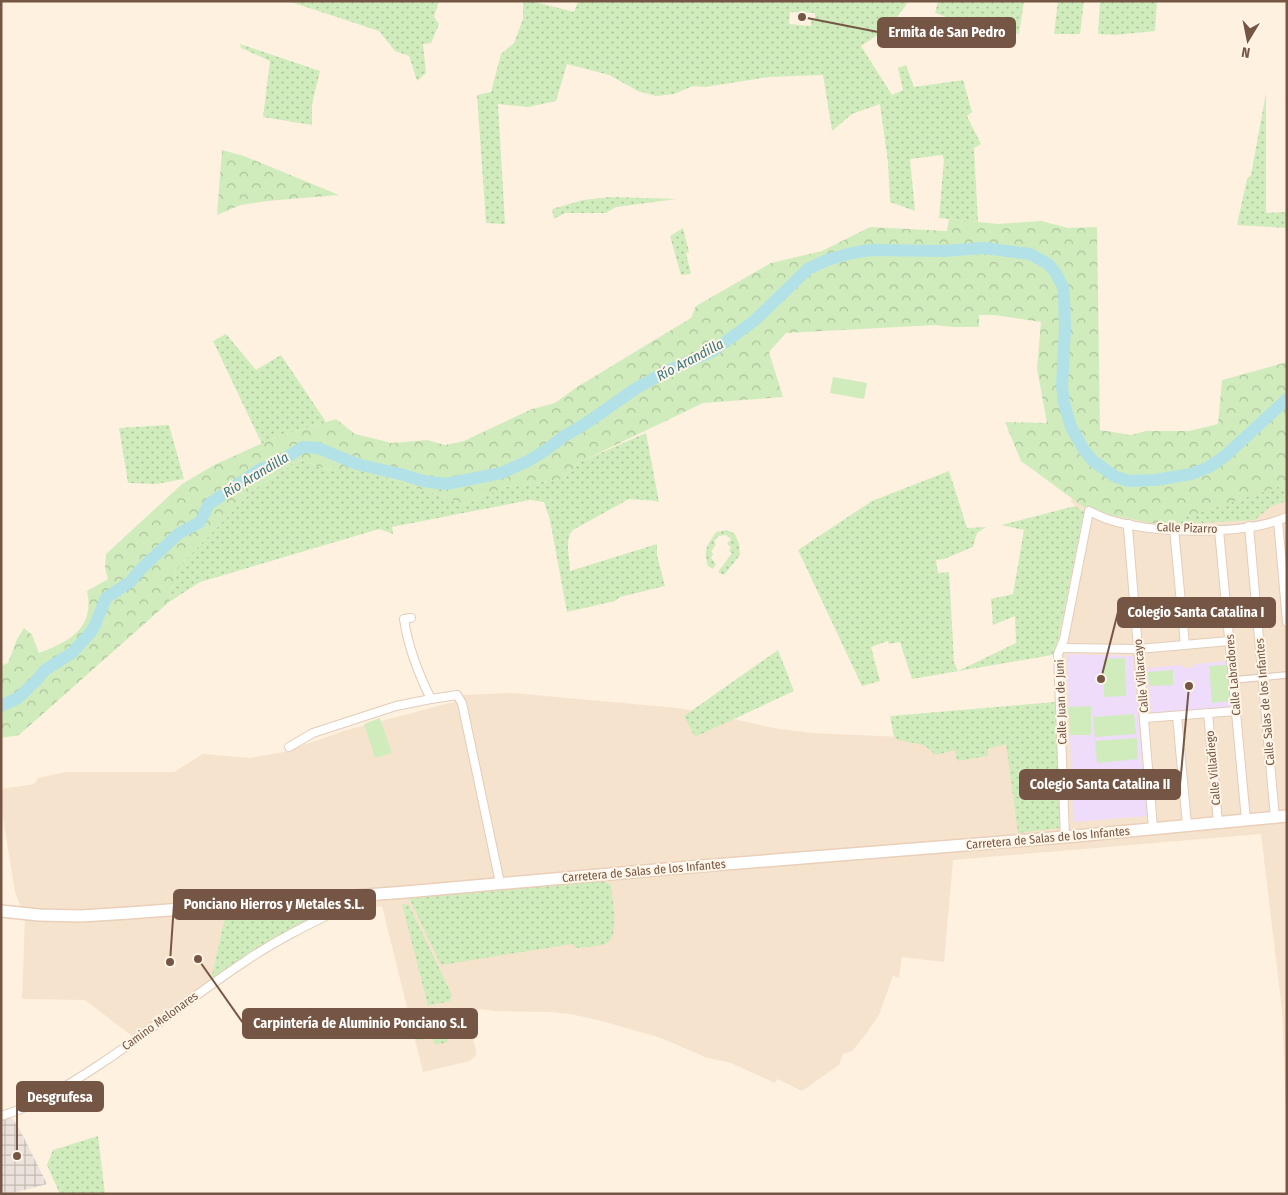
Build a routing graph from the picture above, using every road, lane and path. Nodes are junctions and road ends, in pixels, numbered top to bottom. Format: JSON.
{"nodes":[{"id":1,"x":1089,"y":511,"type":"joint"},
{"id":2,"x":1287,"y":517,"type":"edge"},
{"id":3,"x":1278,"y":521,"type":"junction"},
{"id":4,"x":1129,"y":524,"type":"junction"},
{"id":5,"x":1249,"y":526,"type":"junction"},
{"id":6,"x":1174,"y":529,"type":"junction"},
{"id":7,"x":1219,"y":530,"type":"junction"},
{"id":8,"x":411,"y":618,"type":"dead end"},
{"id":9,"x":1287,"y":622,"type":"edge"},
{"id":10,"x":1229,"y":641,"type":"junction"},
{"id":11,"x":1185,"y":645,"type":"junction"},
{"id":12,"x":1062,"y":648,"type":"junction"},
{"id":13,"x":1139,"y":649,"type":"junction"},
{"id":14,"x":1287,"y":675,"type":"edge"},
{"id":15,"x":1263,"y":677,"type":"junction"},
{"id":16,"x":1233,"y":680,"type":"junction"},
{"id":17,"x":430,"y":699,"type":"junction"},
{"id":18,"x":1236,"y":711,"type":"junction"},
{"id":19,"x":1208,"y":713,"type":"junction"},
{"id":20,"x":1177,"y":716,"type":"junction"},
{"id":21,"x":1145,"y":718,"type":"junction"},
{"id":22,"x":289,"y":747,"type":"dead end"},
{"id":23,"x":1281,"y":817,"type":"edge"},
{"id":24,"x":1246,"y":820,"type":"junction"},
{"id":25,"x":1218,"y":823,"type":"junction"},
{"id":26,"x":1188,"y":825,"type":"junction"},
{"id":27,"x":1153,"y":828,"type":"junction"},
{"id":28,"x":1065,"y":837,"type":"junction"},
{"id":29,"x":500,"y":883,"type":"junction"},
{"id":30,"x":370,"y":894,"type":"junction"},
{"id":31,"x":1,"y":911,"type":"edge"},
{"id":32,"x":1,"y":1116,"type":"edge"}],
"edges":[{"from":1,"to":4,"type":"street","name":"Calle Pizarro"},
{"from":1,"to":12,"type":"street","name":"Calle Juan de Juni"},
{"from":2,"to":3,"type":"street","name":"Calle Pizarro"},
{"from":3,"to":5,"type":"street","name":"Calle Pizarro"},
{"from":3,"to":9,"type":"street"},
{"from":4,"to":6,"type":"street","name":"Calle Pizarro"},
{"from":4,"to":13,"type":"street","name":"Calle Villarcayo"},
{"from":5,"to":7,"type":"street","name":"Calle Pizarro"},
{"from":5,"to":15,"type":"street","name":"Calle Salas de los Infantes"},
{"from":6,"to":7,"type":"street","name":"Calle Pizarro"},
{"from":6,"to":11,"type":"street"},
{"from":7,"to":10,"type":"street","name":"Calle Labradores"},
{"from":8,"to":17,"type":"street"},
{"from":10,"to":11,"type":"street"},
{"from":10,"to":16,"type":"street","name":"Calle Labradores"},
{"from":11,"to":13,"type":"street"},
{"from":12,"to":13,"type":"street"},
{"from":12,"to":28,"type":"street","name":"Calle Juan de Juni"},
{"from":13,"to":21,"type":"street","name":"Calle Villarcayo"},
{"from":14,"to":15,"type":"street"},
{"from":15,"to":16,"type":"street"},
{"from":15,"to":23,"type":"street","name":"Calle Salas de los Infantes"},
{"from":16,"to":18,"type":"street","name":"Calle Labradores"},
{"from":17,"to":22,"type":"street"},
{"from":17,"to":29,"type":"street"},
{"from":18,"to":19,"type":"street"},
{"from":18,"to":24,"type":"street","name":"Calle Labradores"},
{"from":19,"to":20,"type":"street"},
{"from":19,"to":25,"type":"street","name":"Calle Villadiego"},
{"from":20,"to":21,"type":"street"},
{"from":20,"to":26,"type":"street"},
{"from":21,"to":27,"type":"street","name":"Calle Villarcayo"},
{"from":23,"to":24,"type":"main road","name":"Carretera de Salas de los Infantes"},
{"from":24,"to":25,"type":"main road","name":"Carretera de Salas de los Infantes"},
{"from":25,"to":26,"type":"main road","name":"Carretera de Salas de los Infantes"},
{"from":26,"to":27,"type":"main road","name":"Carretera de Salas de los Infantes"},
{"from":27,"to":28,"type":"main road","name":"Carretera de Salas de los Infantes"},
{"from":28,"to":29,"type":"main road","name":"Carretera de Salas de los Infantes"},
{"from":29,"to":30,"type":"main road","name":"Carretera de Salas de los Infantes"},
{"from":30,"to":31,"type":"main road","name":"Carretera de Salas de los Infantes"},
{"from":30,"to":32,"type":"street","name":"Camino Melonares"}]}
